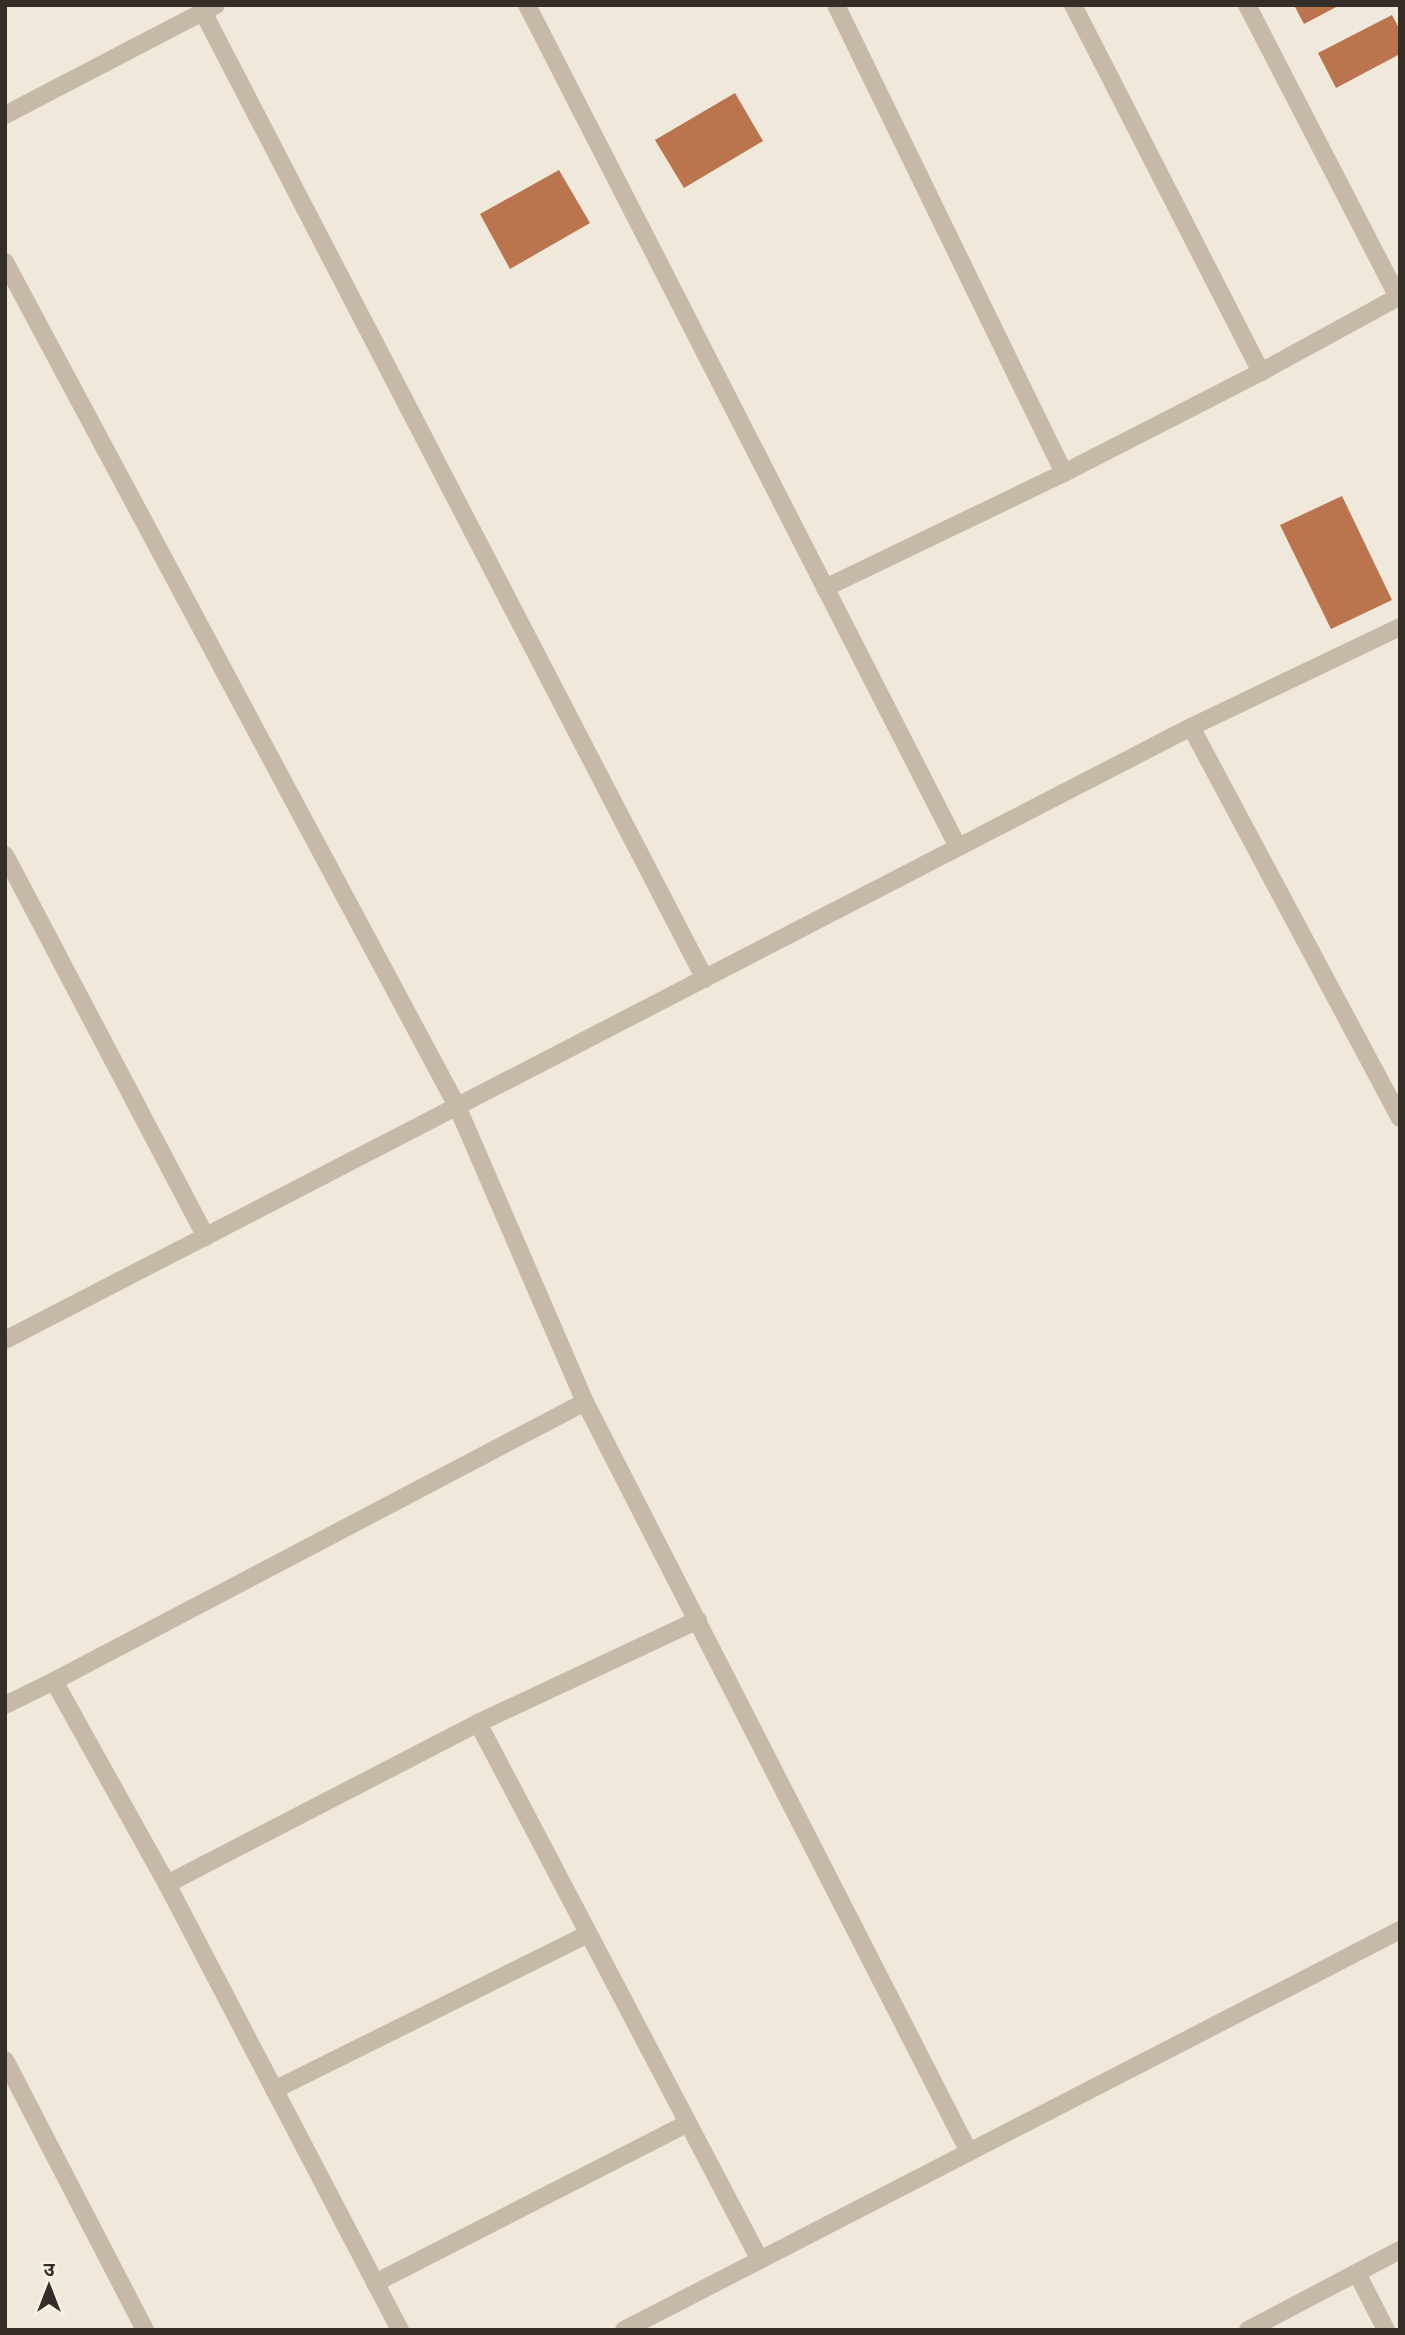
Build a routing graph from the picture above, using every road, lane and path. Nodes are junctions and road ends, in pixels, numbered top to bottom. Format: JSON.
{"nodes":[{"id":1,"x":527,"y":5,"type":"edge"},
{"id":2,"x":836,"y":5,"type":"edge"},
{"id":3,"x":1073,"y":5,"type":"edge"},
{"id":4,"x":1247,"y":5,"type":"edge"},
{"id":5,"x":210,"y":9,"type":"edge"},
{"id":6,"x":5,"y":115,"type":"edge"},
{"id":7,"x":5,"y":262,"type":"edge"},
{"id":8,"x":1399,"y":296,"type":"edge"},
{"id":9,"x":1261,"y":372,"type":"junction"},
{"id":10,"x":1064,"y":473,"type":"junction"},
{"id":11,"x":825,"y":588,"type":"junction"},
{"id":12,"x":1400,"y":627,"type":"edge"},
{"id":13,"x":1191,"y":727,"type":"junction"},
{"id":14,"x":958,"y":847,"type":"junction"},
{"id":15,"x":5,"y":855,"type":"edge"},
{"id":16,"x":705,"y":979,"type":"junction"},
{"id":17,"x":457,"y":1107,"type":"junction"},
{"id":18,"x":1400,"y":1118,"type":"edge"},
{"id":19,"x":206,"y":1237,"type":"junction"},
{"id":20,"x":5,"y":1340,"type":"edge"},
{"id":21,"x":585,"y":1402,"type":"junction"},
{"id":22,"x":698,"y":1620,"type":"junction"},
{"id":23,"x":54,"y":1681,"type":"junction"},
{"id":24,"x":5,"y":1705,"type":"edge"},
{"id":25,"x":478,"y":1723,"type":"junction"},
{"id":26,"x":167,"y":1884,"type":"junction"},
{"id":27,"x":1400,"y":1930,"type":"edge"},
{"id":28,"x":588,"y":1934,"type":"junction"},
{"id":29,"x":5,"y":2060,"type":"edge"},
{"id":30,"x":274,"y":2091,"type":"junction"},
{"id":31,"x":688,"y":2123,"type":"junction"},
{"id":32,"x":969,"y":2152,"type":"junction"},
{"id":33,"x":1400,"y":2250,"type":"edge"},
{"id":34,"x":760,"y":2260,"type":"junction"},
{"id":35,"x":1357,"y":2273,"type":"junction"},
{"id":36,"x":375,"y":2283,"type":"junction"},
{"id":37,"x":145,"y":2330,"type":"edge"},
{"id":38,"x":400,"y":2330,"type":"edge"},
{"id":39,"x":624,"y":2330,"type":"edge"},
{"id":40,"x":1248,"y":2330,"type":"edge"},
{"id":41,"x":1386,"y":2330,"type":"edge"}],
"edges":[{"from":1,"to":11,"type":"street"},
{"from":2,"to":10,"type":"street"},
{"from":3,"to":9,"type":"street"},
{"from":4,"to":8,"type":"street"},
{"from":5,"to":6,"type":"street"},
{"from":5,"to":16,"type":"street"},
{"from":7,"to":17,"type":"street"},
{"from":8,"to":9,"type":"street"},
{"from":9,"to":10,"type":"street"},
{"from":10,"to":11,"type":"street"},
{"from":11,"to":14,"type":"street"},
{"from":12,"to":13,"type":"street"},
{"from":13,"to":14,"type":"street"},
{"from":13,"to":18,"type":"street"},
{"from":14,"to":16,"type":"street"},
{"from":15,"to":19,"type":"street"},
{"from":16,"to":17,"type":"street"},
{"from":17,"to":19,"type":"street"},
{"from":17,"to":21,"type":"street"},
{"from":19,"to":20,"type":"street"},
{"from":21,"to":22,"type":"street"},
{"from":21,"to":23,"type":"street"},
{"from":22,"to":25,"type":"street"},
{"from":22,"to":32,"type":"street"},
{"from":23,"to":24,"type":"street"},
{"from":23,"to":26,"type":"street"},
{"from":25,"to":26,"type":"street"},
{"from":25,"to":28,"type":"street"},
{"from":26,"to":30,"type":"street"},
{"from":27,"to":32,"type":"street"},
{"from":28,"to":30,"type":"street"},
{"from":28,"to":31,"type":"street"},
{"from":29,"to":37,"type":"street"},
{"from":30,"to":36,"type":"street"},
{"from":31,"to":34,"type":"street"},
{"from":31,"to":36,"type":"street"},
{"from":32,"to":34,"type":"street"},
{"from":33,"to":35,"type":"street"},
{"from":34,"to":39,"type":"street"},
{"from":35,"to":40,"type":"street"},
{"from":35,"to":41,"type":"street"},
{"from":36,"to":38,"type":"street"}]}
